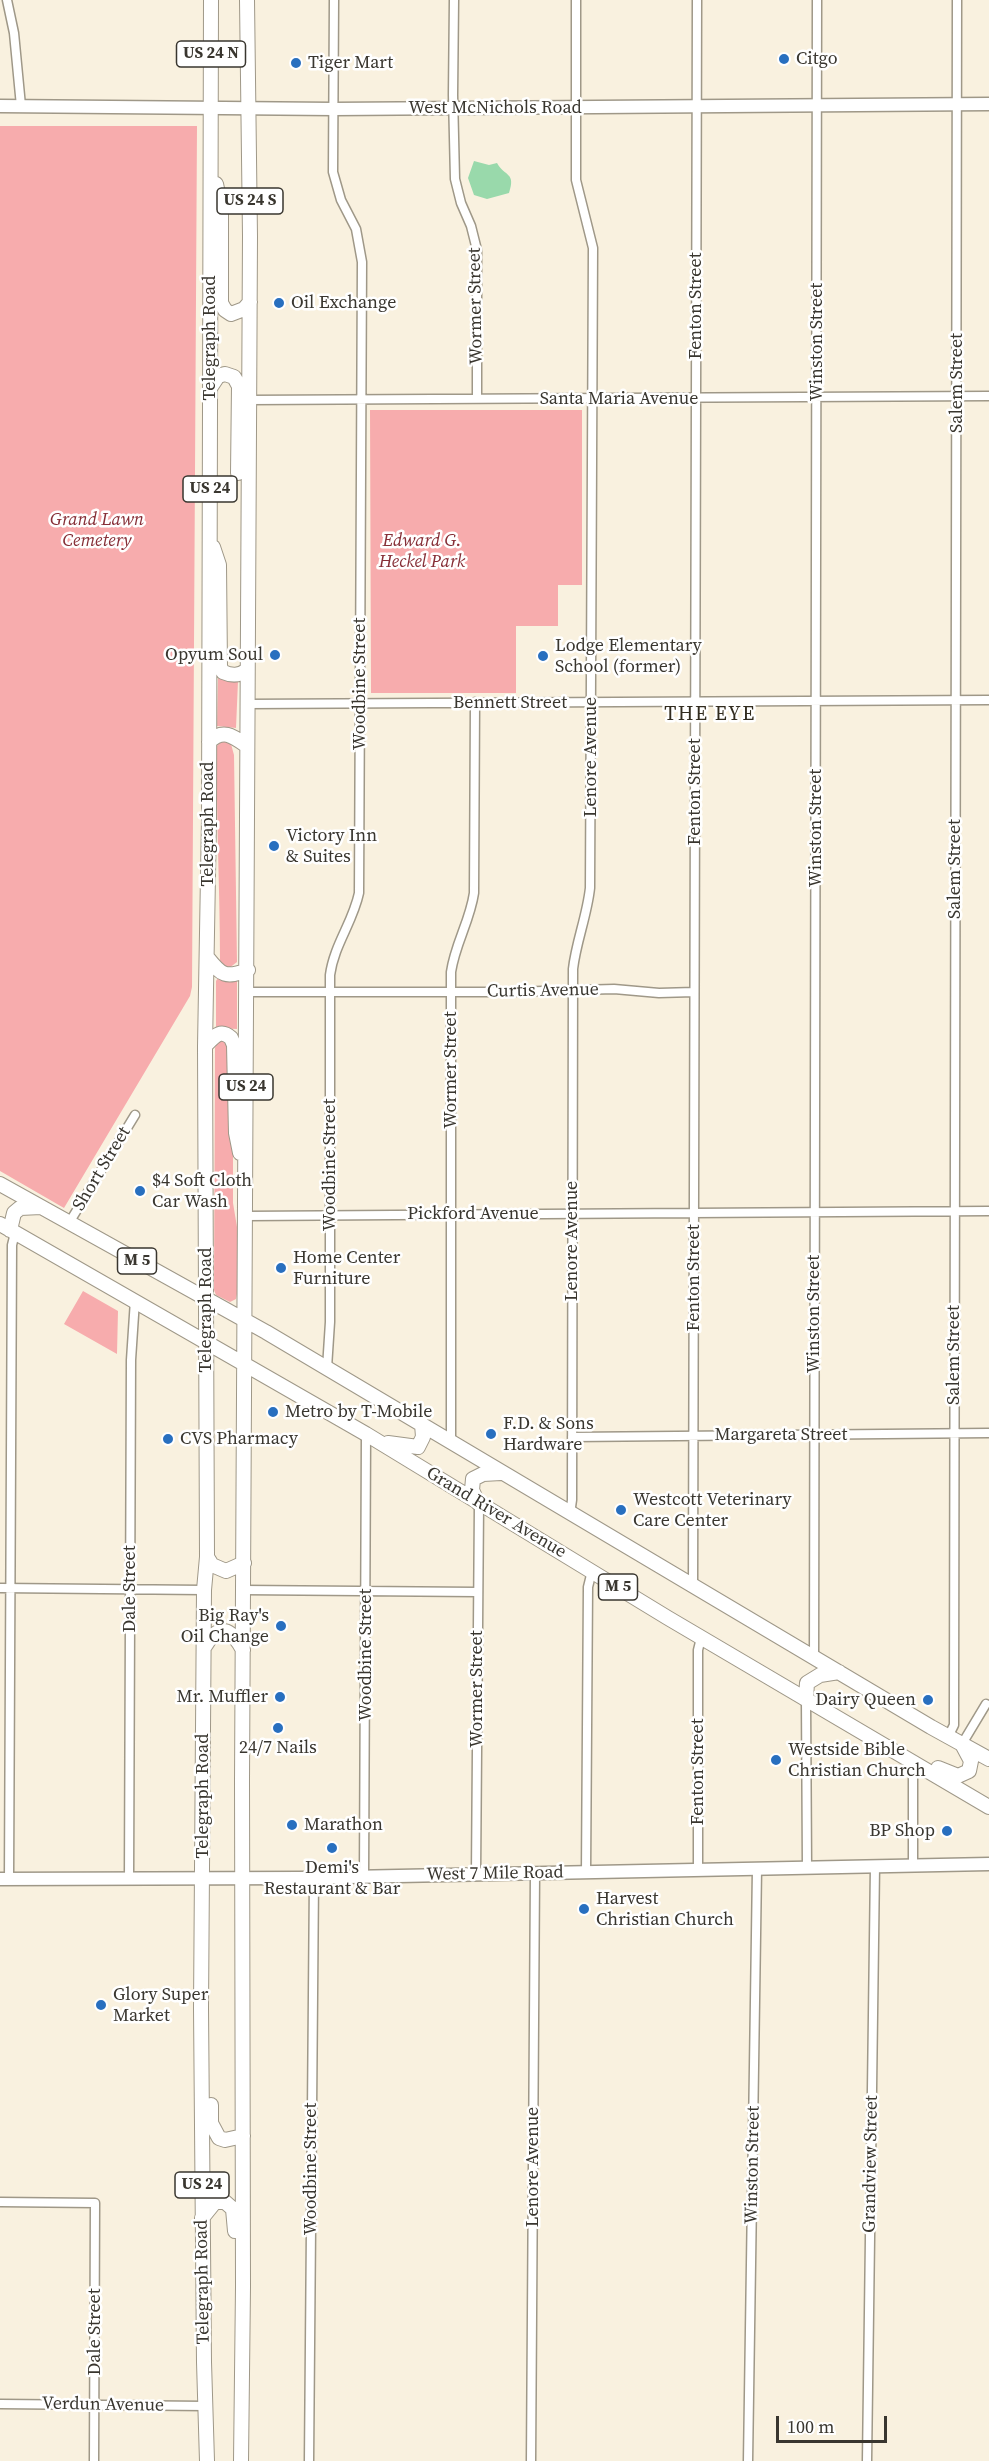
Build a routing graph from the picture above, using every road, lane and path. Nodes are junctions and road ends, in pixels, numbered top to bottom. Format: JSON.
{"nodes":[{"id":1,"x":7,"y":0,"type":"edge"},
{"id":2,"x":211,"y":0,"type":"edge"},
{"id":3,"x":240,"y":0,"type":"edge"},
{"id":4,"x":247,"y":0,"type":"edge"},
{"id":5,"x":334,"y":0,"type":"edge"},
{"id":6,"x":454,"y":0,"type":"edge"},
{"id":7,"x":576,"y":0,"type":"edge"},
{"id":8,"x":697,"y":0,"type":"edge"},
{"id":9,"x":818,"y":0,"type":"edge"},
{"id":10,"x":957,"y":0,"type":"edge"},
{"id":11,"x":247,"y":16,"type":"junction"},
{"id":12,"x":989,"y":104,"type":"edge"},
{"id":13,"x":817,"y":105,"type":"junction"},
{"id":14,"x":957,"y":105,"type":"junction"},
{"id":15,"x":0,"y":106,"type":"edge"},
{"id":16,"x":21,"y":106,"type":"junction"},
{"id":17,"x":696,"y":106,"type":"junction"},
{"id":18,"x":575,"y":107,"type":"junction"},
{"id":19,"x":210,"y":108,"type":"junction"},
{"id":20,"x":453,"y":108,"type":"junction"},
{"id":21,"x":249,"y":109,"type":"junction"},
{"id":22,"x":334,"y":109,"type":"junction"},
{"id":23,"x":210,"y":158,"type":"junction"},
{"id":24,"x":250,"y":297,"type":"junction"},
{"id":25,"x":210,"y":388,"type":"junction"},
{"id":26,"x":956,"y":396,"type":"junction"},
{"id":27,"x":989,"y":396,"type":"edge"},
{"id":28,"x":817,"y":397,"type":"junction"},
{"id":29,"x":592,"y":398,"type":"junction"},
{"id":30,"x":696,"y":398,"type":"junction"},
{"id":31,"x":477,"y":399,"type":"junction"},
{"id":32,"x":249,"y":400,"type":"junction"},
{"id":33,"x":362,"y":400,"type":"junction"},
{"id":34,"x":247,"y":525,"type":"junction"},
{"id":35,"x":210,"y":536,"type":"junction"},
{"id":36,"x":247,"y":670,"type":"junction"},
{"id":37,"x":989,"y":700,"type":"edge"},
{"id":38,"x":816,"y":701,"type":"junction"},
{"id":39,"x":956,"y":701,"type":"junction"},
{"id":40,"x":475,"y":702,"type":"junction"},
{"id":41,"x":591,"y":702,"type":"junction"},
{"id":42,"x":695,"y":702,"type":"junction"},
{"id":43,"x":360,"y":703,"type":"junction"},
{"id":44,"x":247,"y":704,"type":"junction"},
{"id":45,"x":209,"y":742,"type":"junction"},
{"id":46,"x":247,"y":746,"type":"junction"},
{"id":47,"x":207,"y":957,"type":"junction"},
{"id":48,"x":248,"y":970,"type":"junction"},
{"id":49,"x":573,"y":991,"type":"junction"},
{"id":50,"x":248,"y":992,"type":"junction"},
{"id":51,"x":451,"y":992,"type":"junction"},
{"id":52,"x":694,"y":992,"type":"junction"},
{"id":53,"x":330,"y":993,"type":"junction"},
{"id":54,"x":205,"y":1046,"type":"junction"},
{"id":55,"x":135,"y":1115,"type":"dead end"},
{"id":56,"x":245,"y":1182,"type":"junction"},
{"id":57,"x":0,"y":1184,"type":"edge"},
{"id":58,"x":41,"y":1207,"type":"junction"},
{"id":59,"x":954,"y":1211,"type":"junction"},
{"id":60,"x":989,"y":1211,"type":"edge"},
{"id":61,"x":814,"y":1212,"type":"junction"},
{"id":62,"x":694,"y":1213,"type":"junction"},
{"id":63,"x":572,"y":1214,"type":"junction"},
{"id":64,"x":330,"y":1215,"type":"junction"},
{"id":65,"x":451,"y":1215,"type":"junction"},
{"id":66,"x":246,"y":1216,"type":"junction"},
{"id":67,"x":69,"y":1223,"type":"junction"},
{"id":68,"x":8,"y":1229,"type":"edge"},
{"id":69,"x":206,"y":1298,"type":"junction"},
{"id":70,"x":135,"y":1300,"type":"junction"},
{"id":71,"x":246,"y":1320,"type":"junction"},
{"id":72,"x":0,"y":1321,"type":"edge"},
{"id":73,"x":12,"y":1321,"type":"junction"},
{"id":74,"x":205,"y":1341,"type":"junction"},
{"id":75,"x":245,"y":1364,"type":"junction"},
{"id":76,"x":327,"y":1368,"type":"junction"},
{"id":77,"x":422,"y":1424,"type":"junction"},
{"id":78,"x":989,"y":1433,"type":"edge"},
{"id":79,"x":366,"y":1434,"type":"junction"},
{"id":80,"x":814,"y":1434,"type":"junction"},
{"id":81,"x":954,"y":1434,"type":"junction"},
{"id":82,"x":693,"y":1436,"type":"junction"},
{"id":83,"x":572,"y":1437,"type":"junction"},
{"id":84,"x":451,"y":1442,"type":"junction"},
{"id":85,"x":383,"y":1444,"type":"junction"},
{"id":86,"x":501,"y":1473,"type":"junction"},
{"id":87,"x":479,"y":1504,"type":"junction"},
{"id":88,"x":570,"y":1514,"type":"junction"},
{"id":89,"x":207,"y":1557,"type":"junction"},
{"id":90,"x":244,"y":1563,"type":"junction"},
{"id":91,"x":592,"y":1571,"type":"junction"},
{"id":92,"x":693,"y":1585,"type":"junction"},
{"id":93,"x":0,"y":1588,"type":"edge"},
{"id":94,"x":10,"y":1588,"type":"junction"},
{"id":95,"x":130,"y":1589,"type":"junction"},
{"id":96,"x":204,"y":1590,"type":"junction"},
{"id":97,"x":243,"y":1590,"type":"junction"},
{"id":98,"x":366,"y":1591,"type":"junction"},
{"id":99,"x":477,"y":1592,"type":"junction"},
{"id":100,"x":701,"y":1638,"type":"junction"},
{"id":101,"x":205,"y":1647,"type":"junction"},
{"id":102,"x":243,"y":1650,"type":"junction"},
{"id":103,"x":814,"y":1656,"type":"junction"},
{"id":104,"x":839,"y":1672,"type":"junction"},
{"id":105,"x":806,"y":1699,"type":"junction"},
{"id":106,"x":986,"y":1704,"type":"dead end"},
{"id":107,"x":948,"y":1737,"type":"junction"},
{"id":108,"x":962,"y":1744,"type":"junction"},
{"id":109,"x":989,"y":1759,"type":"edge"},
{"id":110,"x":913,"y":1761,"type":"junction"},
{"id":111,"x":989,"y":1807,"type":"edge"},
{"id":112,"x":989,"y":1864,"type":"edge"},
{"id":113,"x":874,"y":1866,"type":"junction"},
{"id":114,"x":914,"y":1866,"type":"junction"},
{"id":115,"x":807,"y":1868,"type":"junction"},
{"id":116,"x":757,"y":1869,"type":"junction"},
{"id":117,"x":698,"y":1870,"type":"junction"},
{"id":118,"x":586,"y":1872,"type":"junction"},
{"id":119,"x":535,"y":1873,"type":"junction"},
{"id":120,"x":476,"y":1874,"type":"junction"},
{"id":121,"x":364,"y":1877,"type":"junction"},
{"id":122,"x":314,"y":1878,"type":"junction"},
{"id":123,"x":4,"y":1879,"type":"edge"},
{"id":124,"x":129,"y":1879,"type":"junction"},
{"id":125,"x":203,"y":1879,"type":"junction"},
{"id":126,"x":242,"y":1879,"type":"junction"},
{"id":127,"x":201,"y":2008,"type":"junction"},
{"id":128,"x":243,"y":2136,"type":"junction"},
{"id":129,"x":0,"y":2202,"type":"edge"},
{"id":130,"x":202,"y":2218,"type":"junction"},
{"id":131,"x":243,"y":2322,"type":"junction"},
{"id":132,"x":0,"y":2404,"type":"edge"},
{"id":133,"x":95,"y":2405,"type":"junction"},
{"id":134,"x":206,"y":2406,"type":"junction"},
{"id":135,"x":94,"y":2461,"type":"edge"},
{"id":136,"x":207,"y":2461,"type":"edge"},
{"id":137,"x":240,"y":2461,"type":"edge"},
{"id":138,"x":309,"y":2461,"type":"edge"},
{"id":139,"x":531,"y":2461,"type":"edge"},
{"id":140,"x":748,"y":2461,"type":"edge"},
{"id":141,"x":867,"y":2461,"type":"edge"}],
"edges":[{"from":1,"to":16,"type":"street"},
{"from":2,"to":19,"type":"main road","name":"Telegraph Road","number":"US 24 N"},
{"from":3,"to":11,"type":"main road"},
{"from":4,"to":11,"type":"main road"},
{"from":5,"to":22,"type":"street","name":"Woodbine Street"},
{"from":6,"to":20,"type":"street","name":"Wormer Street"},
{"from":7,"to":18,"type":"street","name":"Lenore Avenue"},
{"from":8,"to":17,"type":"street","name":"Fenton Street"},
{"from":9,"to":13,"type":"street","name":"Winston Street"},
{"from":10,"to":14,"type":"street","name":"Salem Street"},
{"from":11,"to":21,"type":"main road","number":"US 24 S"},
{"from":12,"to":14,"type":"main road","name":"West McNichols Road"},
{"from":13,"to":14,"type":"main road","name":"West McNichols Road"},
{"from":13,"to":17,"type":"main road","name":"West McNichols Road"},
{"from":13,"to":28,"type":"street","name":"Winston Street"},
{"from":14,"to":26,"type":"street","name":"Salem Street"},
{"from":15,"to":16,"type":"main road","name":"West McNichols Road"},
{"from":16,"to":19,"type":"main road","name":"West McNichols Road"},
{"from":17,"to":18,"type":"main road","name":"West McNichols Road"},
{"from":17,"to":30,"type":"street","name":"Fenton Street"},
{"from":18,"to":20,"type":"main road","name":"West McNichols Road"},
{"from":18,"to":29,"type":"street","name":"Lenore Avenue"},
{"from":19,"to":21,"type":"main road","name":"West McNichols Road"},
{"from":19,"to":23,"type":"main road","name":"Telegraph Road","number":"US 24 N"},
{"from":20,"to":22,"type":"main road","name":"West McNichols Road"},
{"from":20,"to":31,"type":"street","name":"Wormer Street"},
{"from":21,"to":22,"type":"main road","name":"West McNichols Road"},
{"from":21,"to":24,"type":"main road","number":"US 24 S"},
{"from":22,"to":33,"type":"street","name":"Woodbine Street"},
{"from":23,"to":24,"type":"main road","name":"Telegraph Road"},
{"from":23,"to":25,"type":"main road","name":"Telegraph Road","number":"US 24"},
{"from":24,"to":32,"type":"main road","number":"US 24"},
{"from":25,"to":34,"type":"main road"},
{"from":25,"to":35,"type":"main road","name":"Telegraph Road","number":"US 24"},
{"from":26,"to":27,"type":"street","name":"Santa Maria Avenue"},
{"from":26,"to":28,"type":"street","name":"Santa Maria Avenue"},
{"from":26,"to":39,"type":"street","name":"Salem Street"},
{"from":28,"to":30,"type":"street","name":"Santa Maria Avenue"},
{"from":28,"to":38,"type":"street","name":"Winston Street"},
{"from":29,"to":30,"type":"street","name":"Santa Maria Avenue"},
{"from":29,"to":31,"type":"street","name":"Santa Maria Avenue"},
{"from":29,"to":41,"type":"street","name":"Lenore Avenue"},
{"from":30,"to":42,"type":"street","name":"Fenton Street"},
{"from":31,"to":33,"type":"street","name":"Santa Maria Avenue"},
{"from":32,"to":33,"type":"street","name":"Santa Maria Avenue"},
{"from":32,"to":34,"type":"main road","number":"US 24"},
{"from":33,"to":43,"type":"street","name":"Woodbine Street"},
{"from":34,"to":36,"type":"main road","number":"US 24"},
{"from":35,"to":36,"type":"main road"},
{"from":35,"to":45,"type":"main road","name":"Telegraph Road","number":"US 24"},
{"from":36,"to":44,"type":"main road","number":"US 24"},
{"from":37,"to":39,"type":"street","name":"Bennett Street"},
{"from":38,"to":39,"type":"street","name":"Bennett Street"},
{"from":38,"to":42,"type":"street","name":"Bennett Street"},
{"from":38,"to":61,"type":"street","name":"Winston Street"},
{"from":39,"to":59,"type":"street","name":"Salem Street"},
{"from":40,"to":41,"type":"street","name":"Bennett Street"},
{"from":40,"to":43,"type":"street","name":"Bennett Street"},
{"from":40,"to":51,"type":"street","name":"Wormer Street"},
{"from":41,"to":42,"type":"street","name":"Bennett Street"},
{"from":41,"to":49,"type":"street","name":"Lenore Avenue"},
{"from":42,"to":52,"type":"street","name":"Fenton Street"},
{"from":43,"to":44,"type":"street","name":"Bennett Street"},
{"from":43,"to":53,"type":"street","name":"Woodbine Street"},
{"from":44,"to":46,"type":"main road","number":"US 24"},
{"from":45,"to":46,"type":"main road"},
{"from":45,"to":47,"type":"main road","name":"Telegraph Road","number":"US 24"},
{"from":46,"to":48,"type":"main road","number":"US 24"},
{"from":47,"to":48,"type":"main road"},
{"from":47,"to":54,"type":"main road","name":"Telegraph Road","number":"US 24"},
{"from":48,"to":50,"type":"main road","number":"US 24"},
{"from":49,"to":51,"type":"street","name":"Curtis Avenue"},
{"from":49,"to":52,"type":"street","name":"Curtis Avenue"},
{"from":49,"to":63,"type":"street","name":"Lenore Avenue"},
{"from":50,"to":53,"type":"street","name":"Curtis Avenue"},
{"from":50,"to":56,"type":"main road","number":"US 24"},
{"from":51,"to":53,"type":"street","name":"Curtis Avenue"},
{"from":51,"to":65,"type":"street","name":"Wormer Street"},
{"from":52,"to":62,"type":"street","name":"Fenton Street"},
{"from":53,"to":64,"type":"street","name":"Woodbine Street"},
{"from":54,"to":56,"type":"main road"},
{"from":54,"to":69,"type":"main road","name":"Telegraph Road","number":"US 24"},
{"from":55,"to":67,"type":"street","name":"Short Street"},
{"from":56,"to":66,"type":"main road","number":"US 24"},
{"from":57,"to":58,"type":"main road","name":"Grand River Avenue","number":"M 5"},
{"from":58,"to":67,"type":"main road","name":"Grand River Avenue","number":"M 5"},
{"from":58,"to":68,"type":"main road"},
{"from":59,"to":60,"type":"street","name":"Pickford Avenue"},
{"from":59,"to":61,"type":"street","name":"Pickford Avenue"},
{"from":59,"to":81,"type":"street","name":"Salem Street"},
{"from":61,"to":62,"type":"street","name":"Pickford Avenue"},
{"from":61,"to":80,"type":"street","name":"Winston Street"},
{"from":62,"to":63,"type":"street","name":"Pickford Avenue"},
{"from":62,"to":82,"type":"street","name":"Fenton Street"},
{"from":63,"to":65,"type":"street","name":"Pickford Avenue"},
{"from":63,"to":83,"type":"street","name":"Lenore Avenue"},
{"from":64,"to":65,"type":"street","name":"Pickford Avenue"},
{"from":64,"to":66,"type":"street","name":"Pickford Avenue"},
{"from":64,"to":76,"type":"street","name":"Woodbine Street"},
{"from":65,"to":84,"type":"street","name":"Wormer Street"},
{"from":66,"to":71,"type":"main road","number":"US 24"},
{"from":67,"to":69,"type":"main road","name":"Grand River Avenue","number":"M 5"},
{"from":68,"to":70,"type":"main road","name":"Grand River Avenue","number":"M 5"},
{"from":68,"to":73,"type":"street"},
{"from":69,"to":71,"type":"main road","name":"Grand River Avenue","number":"M 5"},
{"from":69,"to":74,"type":"main road","name":"Telegraph Road","number":"US 24"},
{"from":70,"to":74,"type":"main road","name":"Grand River Avenue","number":"M 5"},
{"from":70,"to":95,"type":"street","name":"Dale Street"},
{"from":71,"to":75,"type":"main road","number":"US 24"},
{"from":71,"to":76,"type":"main road","name":"Grand River Avenue","number":"M 5"},
{"from":72,"to":73,"type":"street"},
{"from":73,"to":94,"type":"street"},
{"from":74,"to":75,"type":"main road","name":"Grand River Avenue","number":"M 5"},
{"from":74,"to":89,"type":"main road","name":"Telegraph Road","number":"US 24"},
{"from":75,"to":79,"type":"main road","name":"Grand River Avenue","number":"M 5"},
{"from":75,"to":90,"type":"main road","number":"US 24"},
{"from":76,"to":77,"type":"main road","name":"Grand River Avenue","number":"M 5"},
{"from":77,"to":84,"type":"main road","name":"Grand River Avenue","number":"M 5"},
{"from":77,"to":85,"type":"main road"},
{"from":78,"to":81,"type":"street","name":"Margareta Street"},
{"from":79,"to":85,"type":"main road","name":"Grand River Avenue","number":"M 5"},
{"from":79,"to":98,"type":"street","name":"Woodbine Street"},
{"from":80,"to":81,"type":"street","name":"Margareta Street"},
{"from":80,"to":82,"type":"street","name":"Margareta Street"},
{"from":80,"to":103,"type":"street","name":"Winston Street"},
{"from":81,"to":107,"type":"street","name":"Salem Street"},
{"from":82,"to":83,"type":"street","name":"Margareta Street"},
{"from":82,"to":92,"type":"street","name":"Fenton Street"},
{"from":83,"to":88,"type":"street","name":"Lenore Avenue"},
{"from":84,"to":86,"type":"main road","name":"Grand River Avenue","number":"M 5"},
{"from":85,"to":87,"type":"main road","name":"Grand River Avenue","number":"M 5"},
{"from":86,"to":87,"type":"main road"},
{"from":86,"to":88,"type":"main road","name":"Grand River Avenue","number":"M 5"},
{"from":87,"to":91,"type":"main road","name":"Grand River Avenue","number":"M 5"},
{"from":87,"to":99,"type":"street","name":"Wormer Street"},
{"from":88,"to":92,"type":"main road","name":"Grand River Avenue","number":"M 5"},
{"from":89,"to":90,"type":"main road"},
{"from":89,"to":96,"type":"main road","name":"Telegraph Road","number":"US 24"},
{"from":90,"to":97,"type":"main road","number":"US 24"},
{"from":91,"to":100,"type":"main road","name":"Grand River Avenue","number":"M 5"},
{"from":91,"to":118,"type":"street"},
{"from":92,"to":103,"type":"main road","name":"Grand River Avenue","number":"M 5"},
{"from":93,"to":94,"type":"street"},
{"from":94,"to":95,"type":"street"},
{"from":94,"to":123,"type":"street"},
{"from":95,"to":96,"type":"street"},
{"from":95,"to":124,"type":"street","name":"Dale Street"},
{"from":96,"to":101,"type":"main road","name":"Telegraph Road","number":"US 24"},
{"from":97,"to":98,"type":"street"},
{"from":97,"to":102,"type":"main road","number":"US 24"},
{"from":98,"to":99,"type":"street"},
{"from":98,"to":121,"type":"street","name":"Woodbine Street"},
{"from":99,"to":120,"type":"street","name":"Wormer Street"},
{"from":100,"to":105,"type":"main road","name":"Grand River Avenue","number":"M 5"},
{"from":100,"to":117,"type":"street","name":"Fenton Street"},
{"from":101,"to":102,"type":"main road"},
{"from":101,"to":125,"type":"main road","name":"Telegraph Road","number":"US 24"},
{"from":102,"to":126,"type":"main road","number":"US 24"},
{"from":103,"to":104,"type":"main road","name":"Grand River Avenue","number":"M 5"},
{"from":104,"to":105,"type":"main road"},
{"from":104,"to":107,"type":"main road","name":"Grand River Avenue","number":"M 5"},
{"from":105,"to":110,"type":"main road","name":"Grand River Avenue","number":"M 5"},
{"from":105,"to":115,"type":"street"},
{"from":106,"to":108,"type":"street"},
{"from":107,"to":108,"type":"main road","name":"Grand River Avenue","number":"M 5"},
{"from":108,"to":109,"type":"main road","name":"Grand River Avenue","number":"M 5"},
{"from":108,"to":110,"type":"main road"},
{"from":110,"to":111,"type":"main road","name":"Grand River Avenue","number":"M 5"},
{"from":110,"to":114,"type":"street"},
{"from":112,"to":114,"type":"main road","name":"West 7 Mile Road"},
{"from":113,"to":114,"type":"main road","name":"West 7 Mile Road"},
{"from":113,"to":115,"type":"main road","name":"West 7 Mile Road"},
{"from":113,"to":141,"type":"street","name":"Grandview Street"},
{"from":115,"to":116,"type":"main road","name":"West 7 Mile Road"},
{"from":116,"to":117,"type":"main road","name":"West 7 Mile Road"},
{"from":116,"to":140,"type":"street","name":"Winston Street"},
{"from":117,"to":118,"type":"main road","name":"West 7 Mile Road"},
{"from":118,"to":119,"type":"main road","name":"West 7 Mile Road"},
{"from":119,"to":120,"type":"main road","name":"West 7 Mile Road"},
{"from":119,"to":139,"type":"street","name":"Lenore Avenue"},
{"from":120,"to":121,"type":"main road","name":"West 7 Mile Road"},
{"from":121,"to":122,"type":"main road","name":"West 7 Mile Road"},
{"from":122,"to":126,"type":"main road","name":"West 7 Mile Road"},
{"from":122,"to":138,"type":"street","name":"Woodbine Street"},
{"from":123,"to":124,"type":"main road","name":"West 7 Mile Road"},
{"from":124,"to":125,"type":"main road","name":"West 7 Mile Road"},
{"from":125,"to":126,"type":"main road","name":"West 7 Mile Road"},
{"from":125,"to":127,"type":"main road","name":"Telegraph Road","number":"US 24"},
{"from":126,"to":128,"type":"main road","number":"US 24"},
{"from":127,"to":128,"type":"main road"},
{"from":127,"to":130,"type":"main road","name":"Telegraph Road","number":"US 24"},
{"from":128,"to":131,"type":"main road","number":"US 24"},
{"from":129,"to":133,"type":"street","name":"Dale Street"},
{"from":130,"to":131,"type":"main road"},
{"from":130,"to":134,"type":"main road","name":"Telegraph Road","number":"US 24"},
{"from":131,"to":137,"type":"main road","number":"US 24"},
{"from":132,"to":133,"type":"street","name":"Verdun Avenue"},
{"from":133,"to":134,"type":"street","name":"Verdun Avenue"},
{"from":133,"to":135,"type":"street","name":"Dale Street"},
{"from":134,"to":136,"type":"main road","name":"Telegraph Road","number":"US 24"}]}
